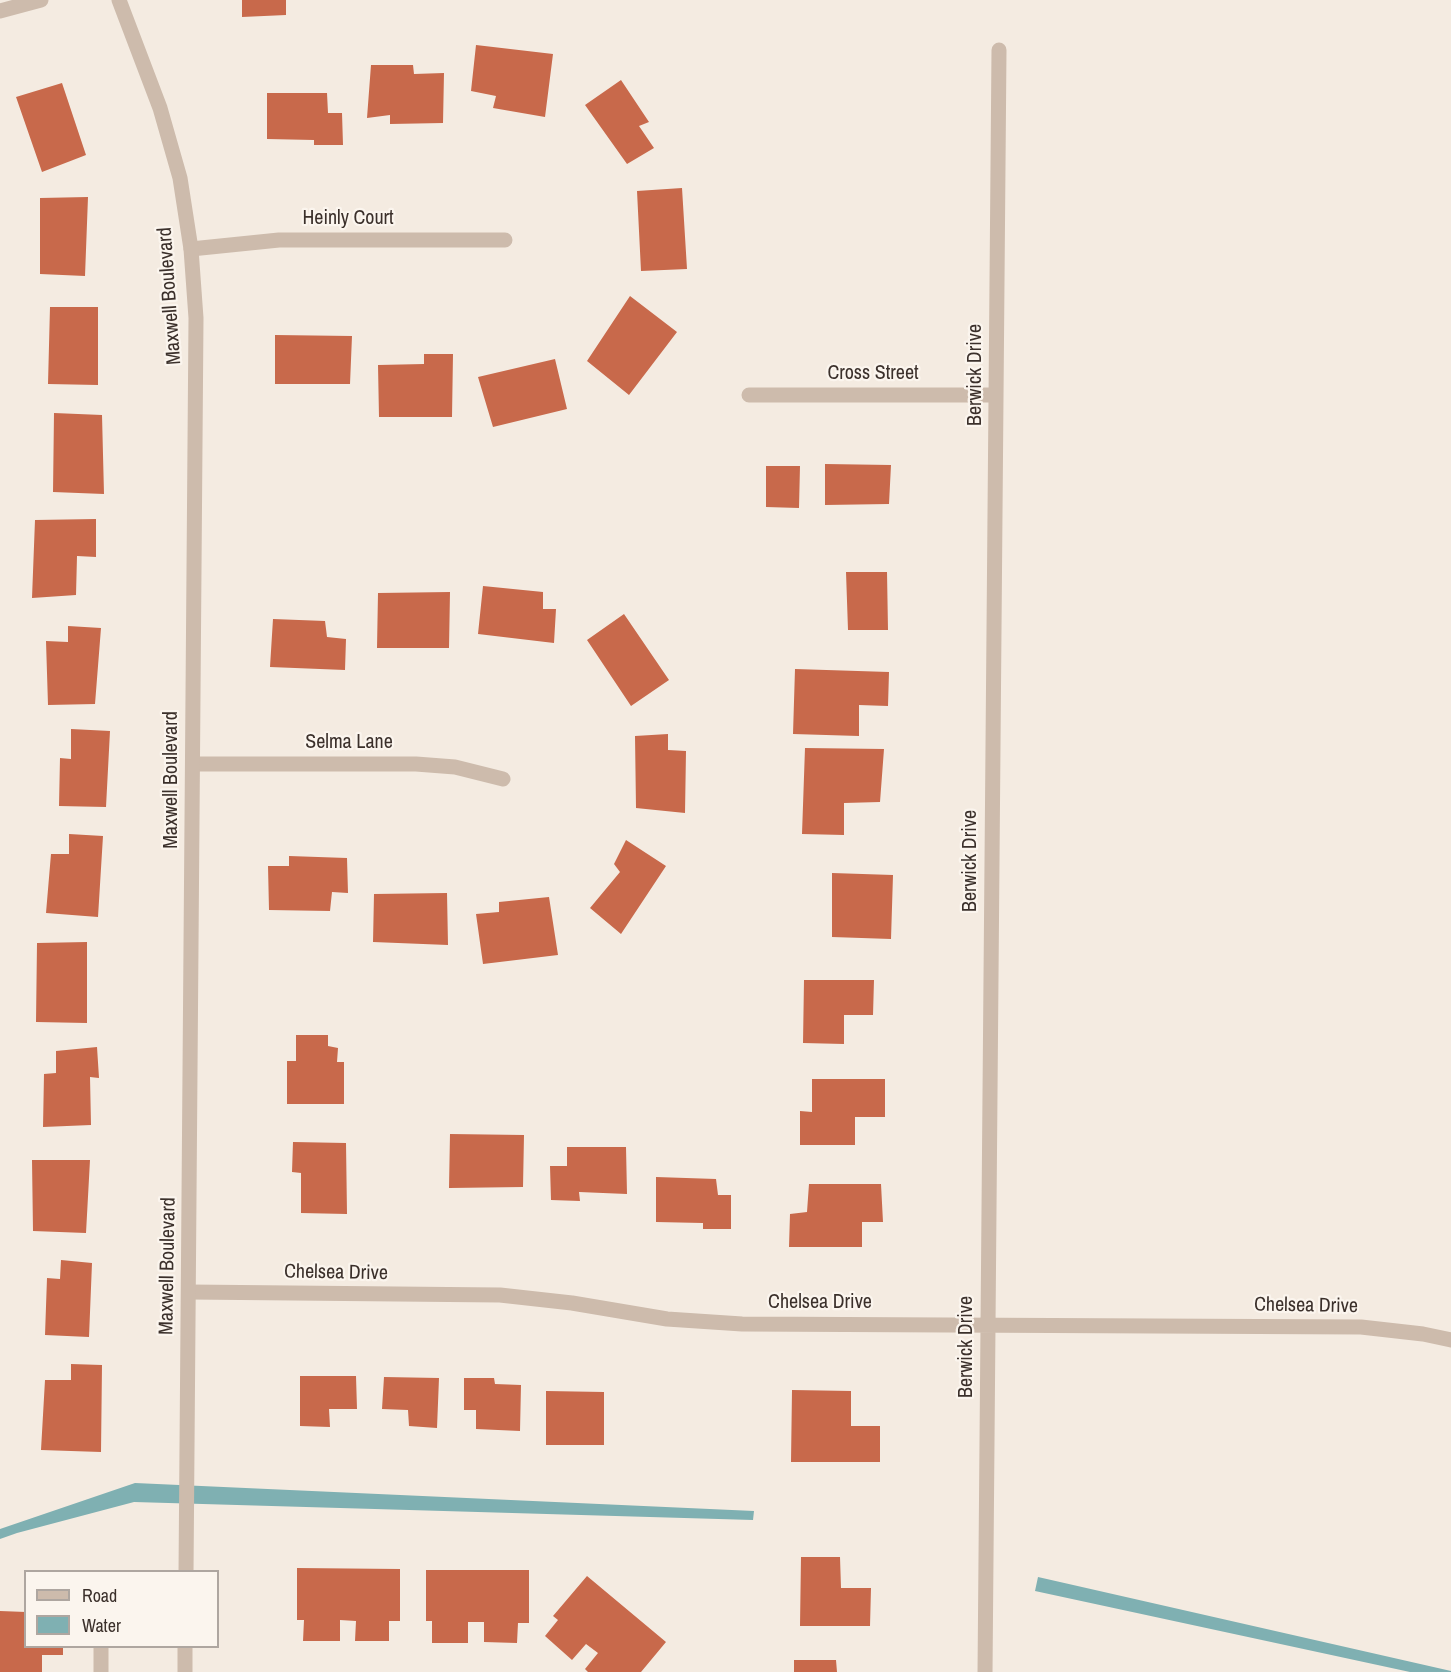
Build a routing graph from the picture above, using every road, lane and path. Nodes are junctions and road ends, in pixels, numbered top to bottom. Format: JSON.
{"nodes":[{"id":1,"x":41,"y":0,"type":"edge"},
{"id":2,"x":119,"y":0,"type":"edge"},
{"id":3,"x":0,"y":11,"type":"edge"},
{"id":4,"x":999,"y":50,"type":"dead end"},
{"id":5,"x":506,"y":240,"type":"dead end"},
{"id":6,"x":191,"y":249,"type":"junction"},
{"id":7,"x":749,"y":395,"type":"dead end"},
{"id":8,"x":996,"y":395,"type":"junction"},
{"id":9,"x":194,"y":764,"type":"junction"},
{"id":10,"x":503,"y":778,"type":"dead end"},
{"id":11,"x":189,"y":1292,"type":"junction"},
{"id":12,"x":988,"y":1325,"type":"junction"},
{"id":13,"x":1451,"y":1340,"type":"edge"},
{"id":14,"x":186,"y":1570,"type":"edge"},
{"id":15,"x":101,"y":1648,"type":"edge"},
{"id":16,"x":185,"y":1648,"type":"edge"},
{"id":17,"x":101,"y":1672,"type":"edge"},
{"id":18,"x":185,"y":1672,"type":"edge"},
{"id":19,"x":985,"y":1672,"type":"edge"}],
"edges":[{"from":1,"to":3,"type":"street"},
{"from":2,"to":6,"type":"street","name":"Maxwell Boulevard"},
{"from":4,"to":8,"type":"street","name":"Berwick Drive"},
{"from":5,"to":6,"type":"street","name":"Heinly Court"},
{"from":6,"to":9,"type":"street","name":"Maxwell Boulevard"},
{"from":7,"to":8,"type":"street","name":"Cross Street"},
{"from":8,"to":12,"type":"street","name":"Berwick Drive"},
{"from":9,"to":10,"type":"street","name":"Selma Lane"},
{"from":9,"to":11,"type":"street","name":"Maxwell Boulevard"},
{"from":11,"to":12,"type":"street","name":"Chelsea Drive"},
{"from":11,"to":14,"type":"street","name":"Maxwell Boulevard"},
{"from":12,"to":13,"type":"street","name":"Chelsea Drive"},
{"from":12,"to":19,"type":"street","name":"Berwick Drive"},
{"from":15,"to":17,"type":"street"},
{"from":16,"to":18,"type":"street"}]}
